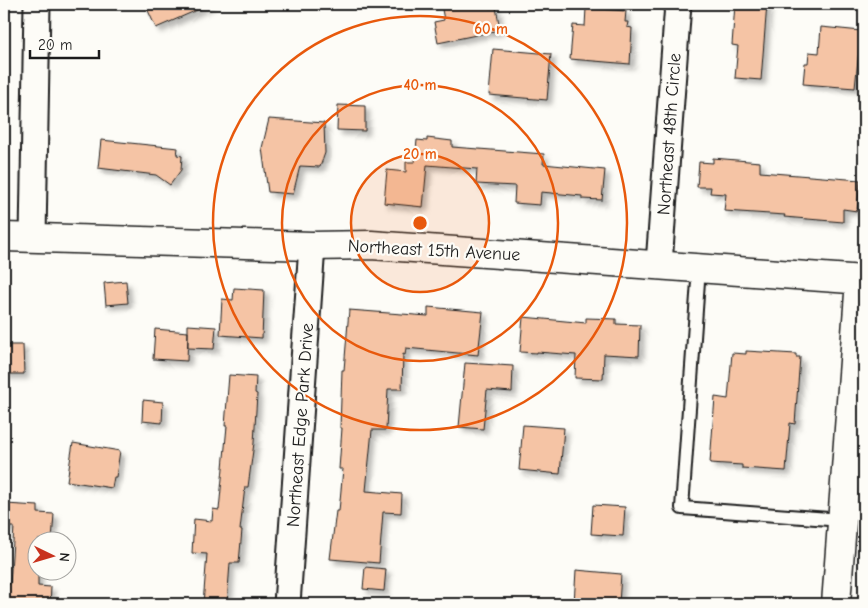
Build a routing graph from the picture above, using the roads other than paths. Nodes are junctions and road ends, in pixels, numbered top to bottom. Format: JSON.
{"nodes":[{"id":1,"x":37,"y":4,"type":"edge"},
{"id":2,"x":678,"y":4,"type":"edge"},
{"id":3,"x":4,"y":237,"type":"edge"},
{"id":4,"x":33,"y":237,"type":"junction"},
{"id":5,"x":312,"y":246,"type":"junction"},
{"id":6,"x":659,"y":264,"type":"junction"},
{"id":7,"x":699,"y":267,"type":"junction"},
{"id":8,"x":862,"y":280,"type":"edge"},
{"id":9,"x":842,"y":520,"type":"junction"},
{"id":10,"x":287,"y":604,"type":"edge"},
{"id":11,"x":836,"y":604,"type":"edge"}],
"edges":[{"from":1,"to":4,"type":"street"},
{"from":2,"to":6,"type":"street","name":"Northeast 48th Circle"},
{"from":3,"to":4,"type":"street","name":"Northeast 15th Avenue"},
{"from":4,"to":5,"type":"street","name":"Northeast 15th Avenue"},
{"from":5,"to":6,"type":"street","name":"Northeast 15th Avenue"},
{"from":5,"to":10,"type":"street","name":"Northeast Edge Park Drive"},
{"from":6,"to":7,"type":"street","name":"Northeast 15th Avenue"},
{"from":7,"to":8,"type":"street","name":"Northeast 15th Avenue"},
{"from":7,"to":9,"type":"lane"},
{"from":8,"to":9,"type":"street"},
{"from":9,"to":11,"type":"street"}]}
